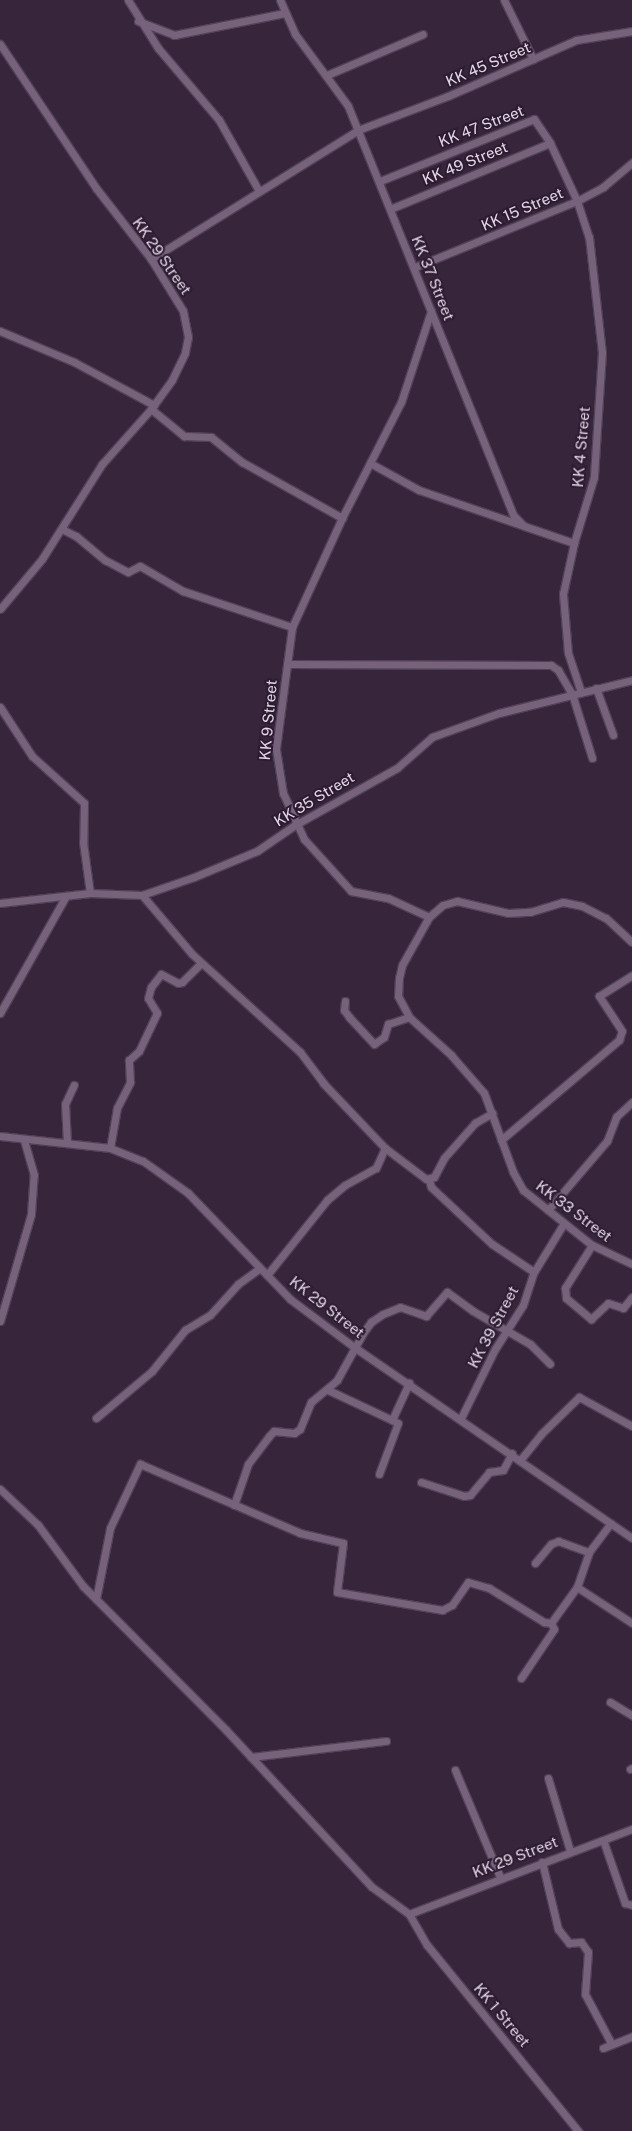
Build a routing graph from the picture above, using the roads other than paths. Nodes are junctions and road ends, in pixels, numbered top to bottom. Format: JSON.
{"nodes":[{"id":1,"x":128,"y":0,"type":"edge"},
{"id":2,"x":280,"y":0,"type":"edge"},
{"id":3,"x":504,"y":0,"type":"edge"},
{"id":4,"x":285,"y":13,"type":"junction"},
{"id":5,"x":138,"y":21,"type":"junction"},
{"id":6,"x":632,"y":31,"type":"edge"},
{"id":7,"x":423,"y":34,"type":"dead end"},
{"id":8,"x":0,"y":44,"type":"edge"},
{"id":9,"x":533,"y":59,"type":"junction"},
{"id":10,"x":327,"y":75,"type":"junction"},
{"id":11,"x":358,"y":130,"type":"junction"},
{"id":12,"x":550,"y":143,"type":"junction"},
{"id":13,"x":632,"y":163,"type":"edge"},
{"id":14,"x":380,"y":181,"type":"junction"},
{"id":15,"x":259,"y":191,"type":"junction"},
{"id":16,"x":577,"y":201,"type":"junction"},
{"id":17,"x":390,"y":208,"type":"junction"},
{"id":18,"x":151,"y":259,"type":"junction"},
{"id":19,"x":415,"y":267,"type":"junction"},
{"id":20,"x":431,"y":311,"type":"junction"},
{"id":21,"x":0,"y":331,"type":"edge"},
{"id":22,"x":153,"y":407,"type":"junction"},
{"id":23,"x":370,"y":463,"type":"junction"},
{"id":24,"x":342,"y":518,"type":"junction"},
{"id":25,"x":524,"y":526,"type":"junction"},
{"id":26,"x":62,"y":529,"type":"junction"},
{"id":27,"x":574,"y":544,"type":"junction"},
{"id":28,"x":0,"y":609,"type":"edge"},
{"id":29,"x":292,"y":627,"type":"junction"},
{"id":30,"x":287,"y":664,"type":"junction"},
{"id":31,"x":632,"y":680,"type":"edge"},
{"id":32,"x":596,"y":688,"type":"junction"},
{"id":33,"x":581,"y":692,"type":"junction"},
{"id":34,"x":572,"y":694,"type":"junction"},
{"id":35,"x":0,"y":707,"type":"edge"},
{"id":36,"x":613,"y":735,"type":"dead end"},
{"id":37,"x":592,"y":758,"type":"dead end"},
{"id":38,"x":295,"y":825,"type":"junction"},
{"id":39,"x":90,"y":893,"type":"junction"},
{"id":40,"x":66,"y":896,"type":"junction"},
{"id":41,"x":142,"y":896,"type":"junction"},
{"id":42,"x":0,"y":903,"type":"edge"},
{"id":43,"x":429,"y":918,"type":"junction"},
{"id":44,"x":632,"y":942,"type":"edge"},
{"id":45,"x":201,"y":963,"type":"junction"},
{"id":46,"x":632,"y":974,"type":"edge"},
{"id":47,"x":345,"y":1001,"type":"dead end"},
{"id":48,"x":0,"y":1012,"type":"edge"},
{"id":49,"x":409,"y":1017,"type":"junction"},
{"id":50,"x":74,"y":1085,"type":"dead end"},
{"id":51,"x":632,"y":1102,"type":"edge"},
{"id":52,"x":492,"y":1113,"type":"junction"},
{"id":53,"x":0,"y":1136,"type":"edge"},
{"id":54,"x":24,"y":1139,"type":"junction"},
{"id":55,"x":501,"y":1140,"type":"junction"},
{"id":56,"x":67,"y":1142,"type":"junction"},
{"id":57,"x":110,"y":1148,"type":"junction"},
{"id":58,"x":385,"y":1148,"type":"junction"},
{"id":59,"x":429,"y":1180,"type":"junction"},
{"id":60,"x":548,"y":1210,"type":"junction"},
{"id":61,"x":564,"y":1223,"type":"junction"},
{"id":62,"x":592,"y":1245,"type":"junction"},
{"id":63,"x":632,"y":1264,"type":"edge"},
{"id":64,"x":260,"y":1268,"type":"junction"},
{"id":65,"x":534,"y":1272,"type":"junction"},
{"id":66,"x":267,"y":1275,"type":"junction"},
{"id":67,"x":632,"y":1297,"type":"edge"},
{"id":68,"x":0,"y":1321,"type":"edge"},
{"id":69,"x":508,"y":1332,"type":"junction"},
{"id":70,"x":354,"y":1347,"type":"junction"},
{"id":71,"x":550,"y":1364,"type":"dead end"},
{"id":72,"x":409,"y":1383,"type":"junction"},
{"id":73,"x":328,"y":1390,"type":"junction"},
{"id":74,"x":96,"y":1418,"type":"dead end"},
{"id":75,"x":461,"y":1418,"type":"junction"},
{"id":76,"x":392,"y":1420,"type":"junction"},
{"id":77,"x":632,"y":1426,"type":"edge"},
{"id":78,"x":512,"y":1453,"type":"junction"},
{"id":79,"x":521,"y":1459,"type":"junction"},
{"id":80,"x":379,"y":1474,"type":"dead end"},
{"id":81,"x":421,"y":1482,"type":"dead end"},
{"id":82,"x":0,"y":1489,"type":"edge"},
{"id":83,"x":234,"y":1505,"type":"junction"},
{"id":84,"x":611,"y":1523,"type":"junction"},
{"id":85,"x":632,"y":1538,"type":"edge"},
{"id":86,"x":588,"y":1552,"type":"junction"},
{"id":87,"x":535,"y":1563,"type":"dead end"},
{"id":88,"x":577,"y":1587,"type":"junction"},
{"id":89,"x":96,"y":1599,"type":"junction"},
{"id":90,"x":551,"y":1623,"type":"junction"},
{"id":91,"x":632,"y":1623,"type":"edge"},
{"id":92,"x":521,"y":1678,"type":"dead end"},
{"id":93,"x":610,"y":1702,"type":"dead end"},
{"id":94,"x":632,"y":1715,"type":"edge"},
{"id":95,"x":386,"y":1741,"type":"dead end"},
{"id":96,"x":251,"y":1757,"type":"junction"},
{"id":97,"x":455,"y":1770,"type":"dead end"},
{"id":98,"x":548,"y":1778,"type":"dead end"},
{"id":99,"x":632,"y":1829,"type":"edge"},
{"id":100,"x":603,"y":1840,"type":"junction"},
{"id":101,"x":570,"y":1851,"type":"junction"},
{"id":102,"x":542,"y":1862,"type":"junction"},
{"id":103,"x":500,"y":1878,"type":"junction"},
{"id":104,"x":632,"y":1905,"type":"edge"},
{"id":105,"x":409,"y":1914,"type":"junction"},
{"id":106,"x":632,"y":2036,"type":"edge"},
{"id":107,"x":611,"y":2044,"type":"junction"},
{"id":108,"x":603,"y":2048,"type":"dead end"},
{"id":109,"x":578,"y":2131,"type":"edge"}],
"edges":[{"from":1,"to":5,"type":"street"},
{"from":2,"to":4,"type":"street","name":"KK 37 Street"},
{"from":3,"to":9,"type":"street"},
{"from":4,"to":5,"type":"street"},
{"from":4,"to":10,"type":"street","name":"KK 37 Street"},
{"from":5,"to":15,"type":"street"},
{"from":6,"to":9,"type":"street","name":"KK 45 Street"},
{"from":7,"to":10,"type":"street"},
{"from":8,"to":18,"type":"street","name":"KK 29 Street"},
{"from":9,"to":11,"type":"street","name":"KK 45 Street"},
{"from":10,"to":11,"type":"street","name":"KK 37 Street"},
{"from":11,"to":14,"type":"street","name":"KK 37 Street"},
{"from":11,"to":15,"type":"street","name":"KK 45 Street"},
{"from":12,"to":14,"type":"street","name":"KK 47 Street"},
{"from":12,"to":16,"type":"street","name":"KK 47 Street"},
{"from":12,"to":17,"type":"street","name":"KK 49 Street"},
{"from":13,"to":16,"type":"street","name":"KK 15 Street"},
{"from":14,"to":17,"type":"street","name":"KK 37 Street"},
{"from":15,"to":18,"type":"street","name":"KK 45 Street"},
{"from":16,"to":19,"type":"street","name":"KK 15 Street"},
{"from":16,"to":27,"type":"street","name":"KK 4 Street"},
{"from":17,"to":19,"type":"street","name":"KK 37 Street"},
{"from":18,"to":22,"type":"street","name":"KK 29 Street"},
{"from":19,"to":20,"type":"street","name":"KK 37 Street"},
{"from":20,"to":23,"type":"street","name":"KK 9 Street"},
{"from":20,"to":25,"type":"street","name":"KK 37 Street"},
{"from":21,"to":22,"type":"street"},
{"from":22,"to":24,"type":"street"},
{"from":22,"to":26,"type":"street","name":"KK 29 Street"},
{"from":23,"to":24,"type":"street","name":"KK 9 Street"},
{"from":23,"to":25,"type":"street"},
{"from":24,"to":29,"type":"street","name":"KK 9 Street"},
{"from":25,"to":27,"type":"street"},
{"from":26,"to":28,"type":"street","name":"KK 29 Street"},
{"from":26,"to":29,"type":"street"},
{"from":27,"to":33,"type":"street","name":"KK 4 Street"},
{"from":29,"to":30,"type":"street","name":"KK 9 Street"},
{"from":30,"to":34,"type":"street"},
{"from":30,"to":38,"type":"street","name":"KK 9 Street"},
{"from":31,"to":32,"type":"street","name":"KK 35 Street"},
{"from":32,"to":33,"type":"street","name":"KK 35 Street"},
{"from":32,"to":36,"type":"street"},
{"from":33,"to":34,"type":"street","name":"KK 35 Street"},
{"from":34,"to":37,"type":"street"},
{"from":34,"to":38,"type":"street","name":"KK 35 Street"},
{"from":35,"to":39,"type":"street"},
{"from":38,"to":41,"type":"street","name":"KK 35 Street"},
{"from":38,"to":43,"type":"street","name":"KK 9 Street"},
{"from":39,"to":40,"type":"street","name":"KK 35 Street"},
{"from":39,"to":41,"type":"street","name":"KK 35 Street"},
{"from":40,"to":42,"type":"street","name":"KK 35 Street"},
{"from":40,"to":48,"type":"street"},
{"from":41,"to":45,"type":"street"},
{"from":43,"to":44,"type":"street"},
{"from":43,"to":49,"type":"street","name":"KK 33 Street"},
{"from":45,"to":57,"type":"street"},
{"from":45,"to":58,"type":"street"},
{"from":46,"to":55,"type":"street"},
{"from":47,"to":49,"type":"street"},
{"from":49,"to":52,"type":"street","name":"KK 33 Street"},
{"from":50,"to":56,"type":"street"},
{"from":51,"to":60,"type":"street"},
{"from":52,"to":55,"type":"street","name":"KK 33 Street"},
{"from":52,"to":59,"type":"street"},
{"from":53,"to":54,"type":"street","name":"KK 29 Street"},
{"from":54,"to":56,"type":"street","name":"KK 29 Street"},
{"from":54,"to":68,"type":"street"},
{"from":55,"to":60,"type":"street","name":"KK 33 Street"},
{"from":56,"to":57,"type":"street","name":"KK 29 Street"},
{"from":57,"to":64,"type":"street","name":"KK 29 Street"},
{"from":58,"to":59,"type":"street"},
{"from":58,"to":66,"type":"street"},
{"from":59,"to":65,"type":"street"},
{"from":60,"to":61,"type":"street","name":"KK 33 Street"},
{"from":61,"to":62,"type":"street","name":"KK 33 Street"},
{"from":61,"to":65,"type":"street","name":"KK 39 Street"},
{"from":62,"to":63,"type":"street","name":"KK 33 Street"},
{"from":62,"to":67,"type":"street"},
{"from":64,"to":66,"type":"street","name":"KK 29 Street"},
{"from":64,"to":74,"type":"street"},
{"from":65,"to":69,"type":"street","name":"KK 39 Street"},
{"from":66,"to":70,"type":"street","name":"KK 29 Street"},
{"from":69,"to":70,"type":"street"},
{"from":69,"to":71,"type":"street"},
{"from":69,"to":75,"type":"street","name":"KK 39 Street"},
{"from":70,"to":72,"type":"street","name":"KK 29 Street"},
{"from":70,"to":73,"type":"street"},
{"from":72,"to":75,"type":"street","name":"KK 29 Street"},
{"from":72,"to":76,"type":"street"},
{"from":73,"to":76,"type":"street"},
{"from":73,"to":83,"type":"street"},
{"from":75,"to":78,"type":"street","name":"KK 29 Street"},
{"from":76,"to":80,"type":"street"},
{"from":77,"to":79,"type":"street"},
{"from":78,"to":79,"type":"street","name":"KK 29 Street"},
{"from":78,"to":81,"type":"street"},
{"from":79,"to":84,"type":"street","name":"KK 29 Street"},
{"from":82,"to":89,"type":"street"},
{"from":83,"to":89,"type":"street"},
{"from":83,"to":90,"type":"street"},
{"from":84,"to":85,"type":"street","name":"KK 29 Street"},
{"from":84,"to":86,"type":"street"},
{"from":86,"to":87,"type":"street"},
{"from":86,"to":88,"type":"street"},
{"from":88,"to":90,"type":"street"},
{"from":88,"to":91,"type":"street"},
{"from":89,"to":96,"type":"street"},
{"from":90,"to":92,"type":"street"},
{"from":93,"to":94,"type":"street"},
{"from":95,"to":96,"type":"street"},
{"from":96,"to":105,"type":"street"},
{"from":97,"to":103,"type":"street"},
{"from":98,"to":101,"type":"street"},
{"from":99,"to":100,"type":"street","name":"KK 29 Street"},
{"from":100,"to":101,"type":"street","name":"KK 29 Street"},
{"from":100,"to":104,"type":"street"},
{"from":101,"to":102,"type":"street","name":"KK 29 Street"},
{"from":102,"to":103,"type":"street","name":"KK 29 Street"},
{"from":102,"to":107,"type":"street"},
{"from":103,"to":105,"type":"street","name":"KK 29 Street"},
{"from":105,"to":109,"type":"street","name":"KK 1 Street"},
{"from":106,"to":107,"type":"street"},
{"from":107,"to":108,"type":"street"}]}
